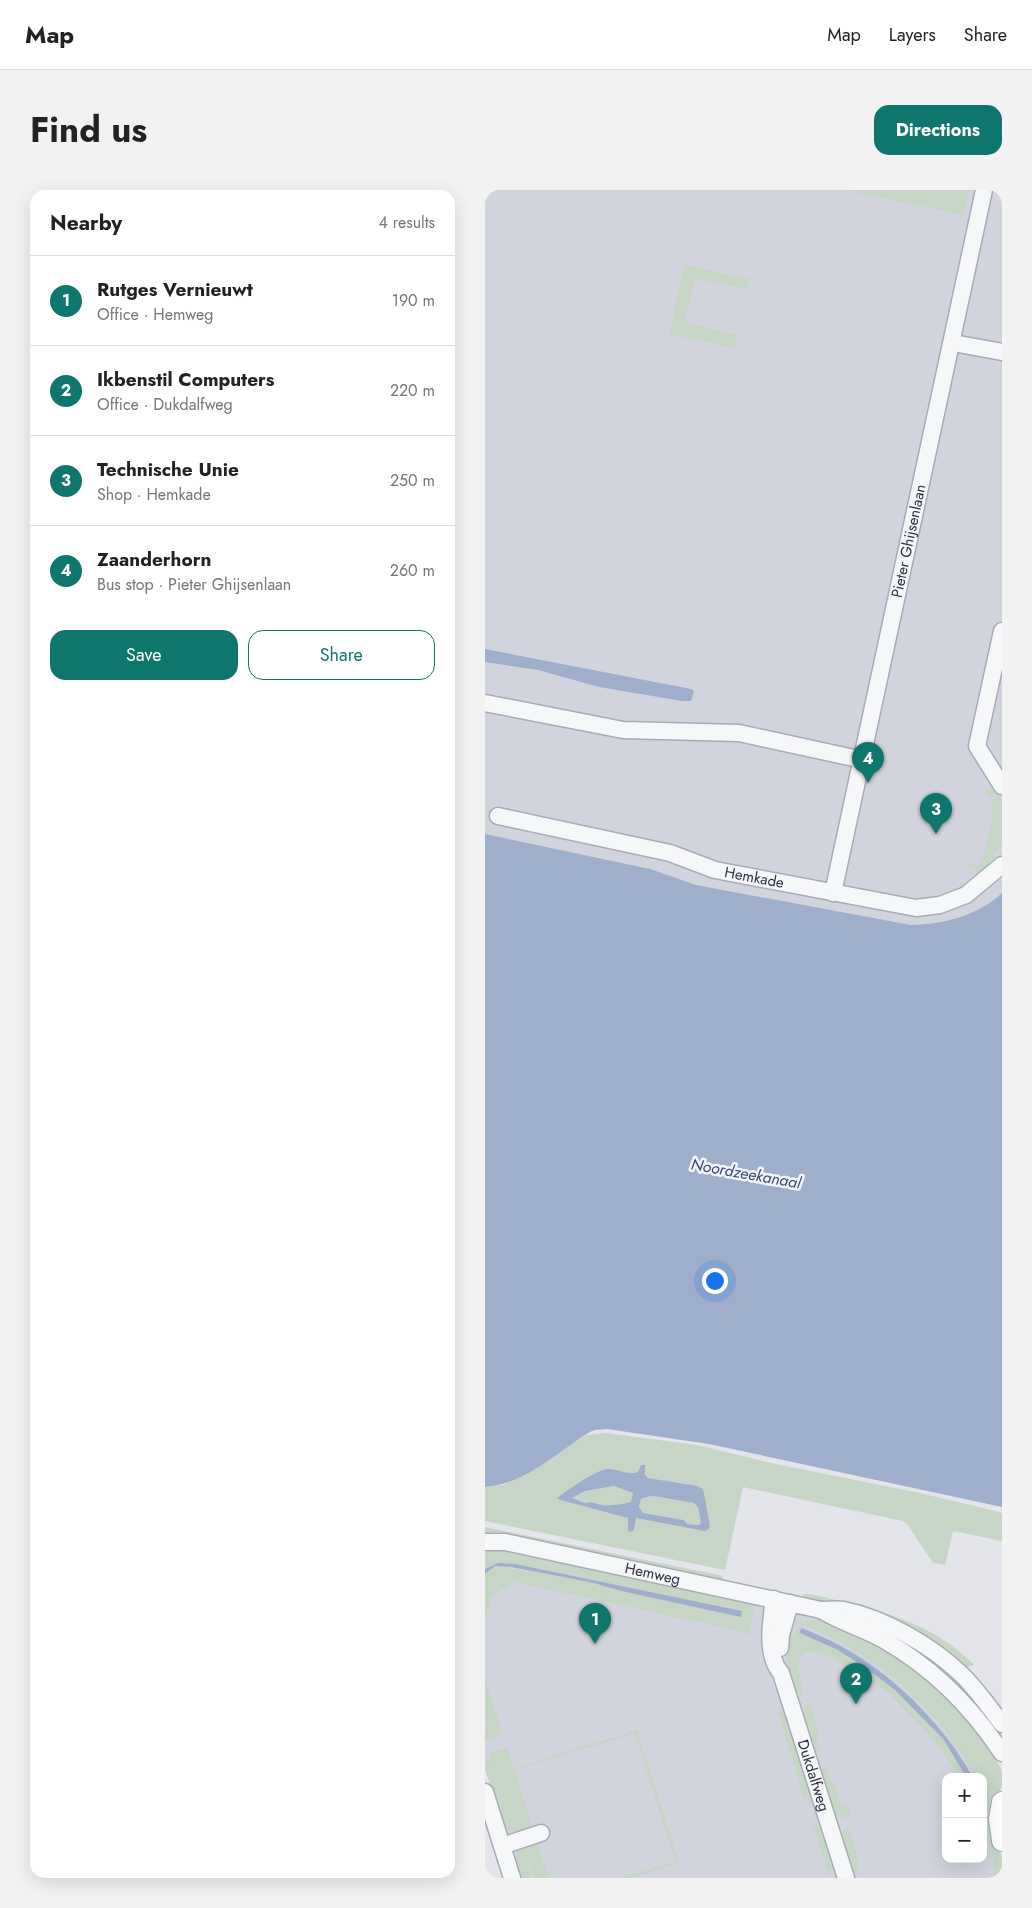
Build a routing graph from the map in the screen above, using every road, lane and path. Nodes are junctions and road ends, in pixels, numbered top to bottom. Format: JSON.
{"nodes":[{"id":1,"x":984,"y":190,"type":"edge"},
{"id":2,"x":953,"y":343,"type":"junction"},
{"id":3,"x":1002,"y":352,"type":"edge"},
{"id":4,"x":1002,"y":631,"type":"edge"},
{"id":5,"x":485,"y":703,"type":"edge"},
{"id":6,"x":863,"y":760,"type":"junction"},
{"id":7,"x":1002,"y":786,"type":"edge"},
{"id":8,"x":497,"y":816,"type":"dead end"},
{"id":9,"x":1002,"y":865,"type":"edge"},
{"id":10,"x":833,"y":893,"type":"junction"},
{"id":11,"x":485,"y":1542,"type":"edge"},
{"id":12,"x":774,"y":1599,"type":"junction"},
{"id":13,"x":790,"y":1603,"type":"junction"},
{"id":14,"x":821,"y":1610,"type":"junction"},
{"id":15,"x":781,"y":1673,"type":"junction"},
{"id":16,"x":1002,"y":1724,"type":"edge"},
{"id":17,"x":1002,"y":1753,"type":"edge"},
{"id":18,"x":485,"y":1792,"type":"edge"},
{"id":19,"x":1002,"y":1802,"type":"edge"},
{"id":20,"x":541,"y":1833,"type":"dead end"},
{"id":21,"x":1002,"y":1841,"type":"edge"},
{"id":22,"x":502,"y":1846,"type":"junction"},
{"id":23,"x":512,"y":1878,"type":"edge"},
{"id":24,"x":846,"y":1878,"type":"edge"}],
"edges":[{"from":1,"to":2,"type":"street","name":"Pieter Ghijsenlaan"},
{"from":2,"to":3,"type":"street"},
{"from":2,"to":6,"type":"street","name":"Pieter Ghijsenlaan"},
{"from":4,"to":7,"type":"street"},
{"from":5,"to":6,"type":"street"},
{"from":6,"to":10,"type":"street","name":"Pieter Ghijsenlaan"},
{"from":8,"to":10,"type":"street","name":"Hemkade"},
{"from":9,"to":10,"type":"street","name":"Hemkade"},
{"from":11,"to":12,"type":"street","name":"Hemweg"},
{"from":12,"to":13,"type":"street","name":"Hemweg"},
{"from":12,"to":15,"type":"street","name":"Dukdalfweg"},
{"from":13,"to":14,"type":"street","name":"Hemweg"},
{"from":13,"to":15,"type":"street","name":"Dukdalfweg"},
{"from":14,"to":16,"type":"street","name":"Hemweg"},
{"from":14,"to":17,"type":"street","name":"Hemweg"},
{"from":15,"to":24,"type":"street","name":"Dukdalfweg"},
{"from":18,"to":22,"type":"street"},
{"from":19,"to":21,"type":"main road"},
{"from":20,"to":22,"type":"street"},
{"from":22,"to":23,"type":"street"}]}
